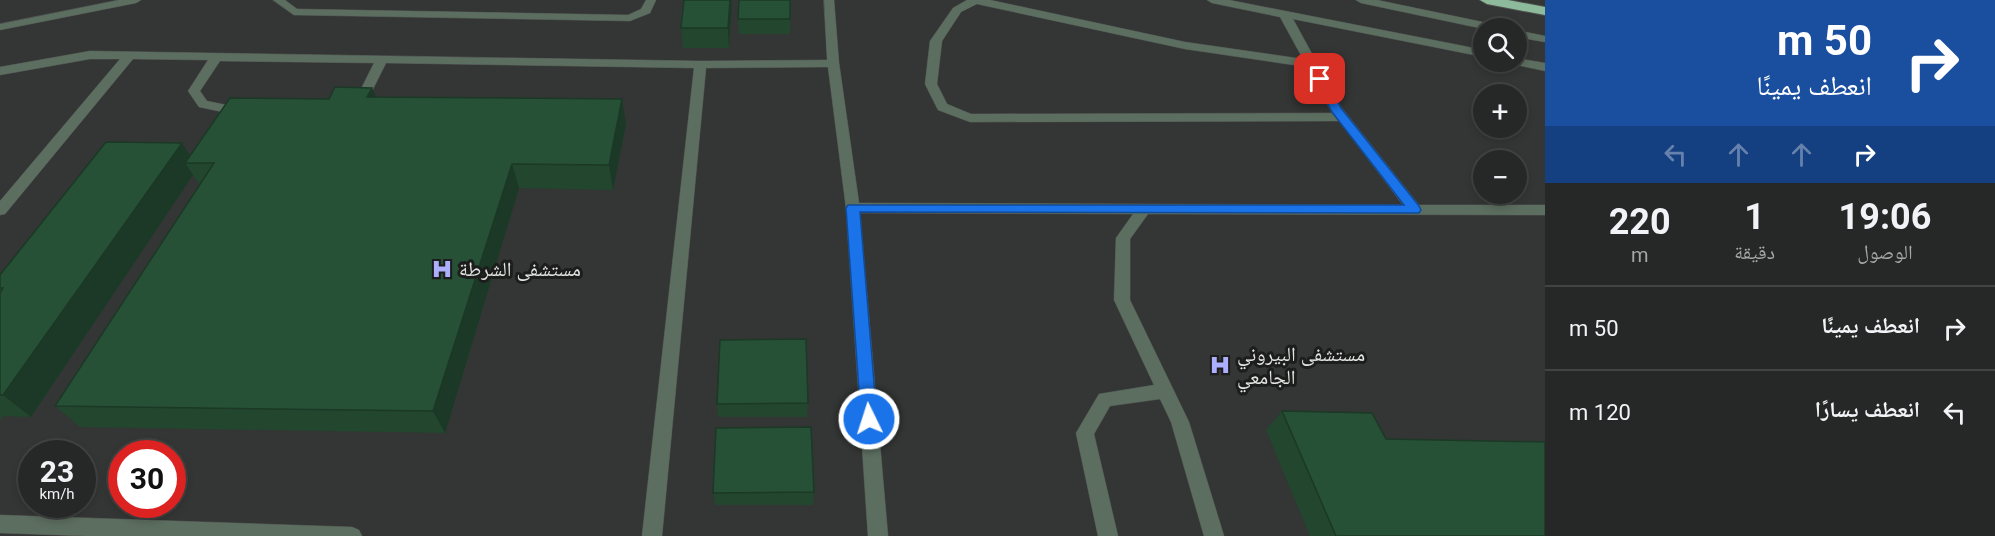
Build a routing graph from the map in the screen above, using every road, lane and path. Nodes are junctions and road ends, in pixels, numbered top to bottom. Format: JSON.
{"nodes":[{"id":1,"x":136,"y":0,"type":"edge"},
{"id":2,"x":278,"y":0,"type":"edge"},
{"id":3,"x":366,"y":0,"type":"edge"},
{"id":4,"x":651,"y":0,"type":"edge"},
{"id":5,"x":829,"y":0,"type":"edge"},
{"id":6,"x":1212,"y":0,"type":"edge"},
{"id":7,"x":1361,"y":0,"type":"edge"},
{"id":8,"x":1487,"y":0,"type":"edge"},
{"id":9,"x":1545,"y":11,"type":"edge"},
{"id":10,"x":366,"y":14,"type":"junction"},
{"id":11,"x":1285,"y":15,"type":"junction"},
{"id":12,"x":1473,"y":23,"type":"edge"},
{"id":13,"x":0,"y":27,"type":"edge"},
{"id":14,"x":1527,"y":35,"type":"edge"},
{"id":15,"x":1545,"y":39,"type":"edge"},
{"id":16,"x":1473,"y":52,"type":"edge"},
{"id":17,"x":129,"y":56,"type":"junction"},
{"id":18,"x":216,"y":58,"type":"junction"},
{"id":19,"x":382,"y":60,"type":"junction"},
{"id":20,"x":833,"y":63,"type":"junction"},
{"id":21,"x":1527,"y":63,"type":"edge"},
{"id":22,"x":1313,"y":64,"type":"junction"},
{"id":23,"x":700,"y":65,"type":"junction"},
{"id":24,"x":1545,"y":67,"type":"edge"},
{"id":25,"x":0,"y":70,"type":"edge"},
{"id":26,"x":339,"y":109,"type":"edge"},
{"id":27,"x":257,"y":112,"type":"edge"},
{"id":28,"x":1342,"y":117,"type":"junction"},
{"id":29,"x":853,"y":208,"type":"junction"},
{"id":30,"x":0,"y":210,"type":"edge"},
{"id":31,"x":1143,"y":210,"type":"junction"},
{"id":32,"x":1415,"y":210,"type":"junction"},
{"id":33,"x":1545,"y":210,"type":"edge"},
{"id":34,"x":1165,"y":390,"type":"junction"},
{"id":35,"x":0,"y":524,"type":"edge"},
{"id":36,"x":352,"y":536,"type":"edge"},
{"id":37,"x":652,"y":536,"type":"edge"},
{"id":38,"x":878,"y":536,"type":"edge"},
{"id":39,"x":1108,"y":536,"type":"edge"},
{"id":40,"x":1214,"y":536,"type":"edge"}],
"edges":[{"from":1,"to":13,"type":"street"},
{"from":2,"to":10,"type":"street"},
{"from":3,"to":10,"type":"street"},
{"from":4,"to":10,"type":"street"},
{"from":5,"to":20,"type":"street"},
{"from":6,"to":11,"type":"street"},
{"from":7,"to":12,"type":"street"},
{"from":8,"to":9,"type":"highway"},
{"from":11,"to":16,"type":"street"},
{"from":11,"to":22,"type":"street"},
{"from":14,"to":15,"type":"street"},
{"from":17,"to":18,"type":"street"},
{"from":17,"to":25,"type":"street"},
{"from":17,"to":30,"type":"street"},
{"from":18,"to":19,"type":"street"},
{"from":18,"to":27,"type":"street"},
{"from":19,"to":23,"type":"street"},
{"from":19,"to":26,"type":"street"},
{"from":20,"to":23,"type":"street"},
{"from":20,"to":29,"type":"street"},
{"from":21,"to":24,"type":"street"},
{"from":22,"to":28,"type":"street"},
{"from":22,"to":28,"type":"street"},
{"from":23,"to":37,"type":"street"},
{"from":28,"to":32,"type":"street"},
{"from":29,"to":31,"type":"street"},
{"from":29,"to":38,"type":"street"},
{"from":31,"to":32,"type":"street"},
{"from":31,"to":34,"type":"street"},
{"from":32,"to":33,"type":"street"},
{"from":34,"to":39,"type":"street"},
{"from":34,"to":40,"type":"street"},
{"from":35,"to":36,"type":"street"}]}
